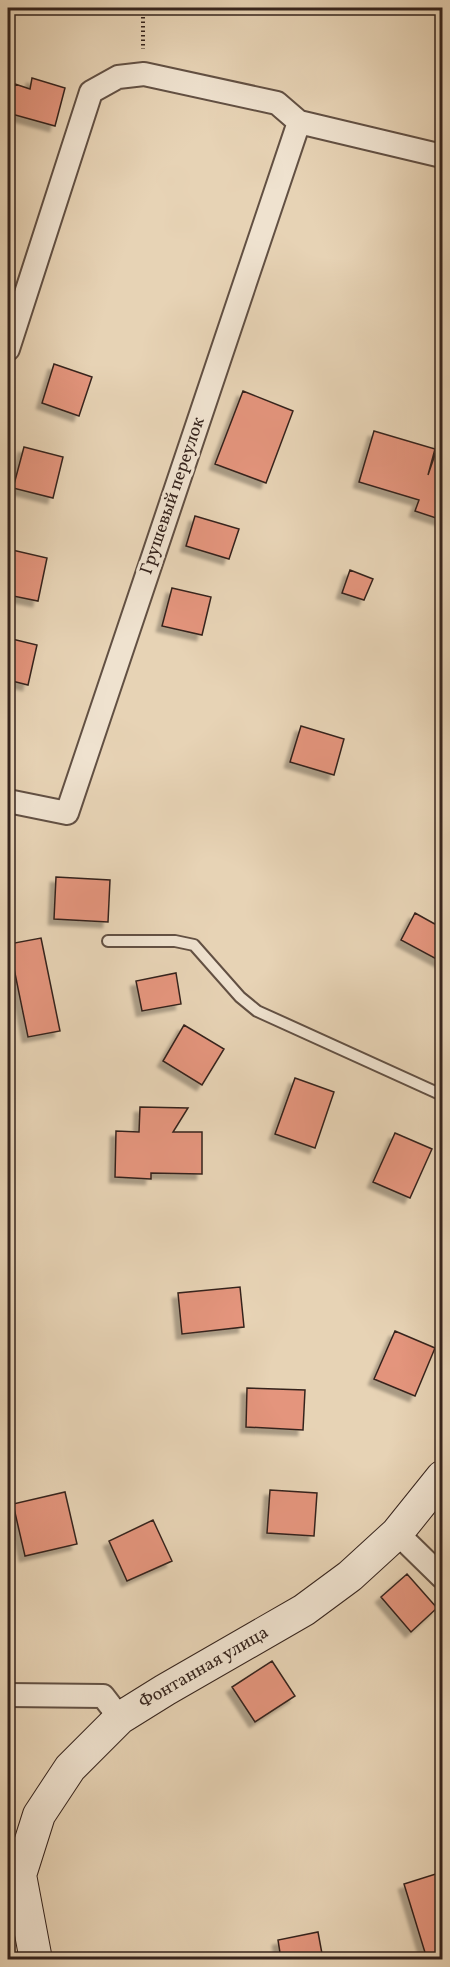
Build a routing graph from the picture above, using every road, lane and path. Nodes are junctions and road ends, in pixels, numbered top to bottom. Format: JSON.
{"nodes":[{"id":1,"x":143,"y":8,"type":"edge"},
{"id":2,"x":144,"y":74,"type":"junction"},
{"id":3,"x":299,"y":122,"type":"junction"},
{"id":4,"x":442,"y":156,"type":"edge"},
{"id":5,"x":8,"y":349,"type":"edge"},
{"id":6,"x":8,"y":801,"type":"edge"},
{"id":7,"x":108,"y":941,"type":"dead end"},
{"id":8,"x":442,"y":1095,"type":"edge"},
{"id":9,"x":442,"y":1477,"type":"edge"},
{"id":10,"x":398,"y":1533,"type":"junction"},
{"id":11,"x":442,"y":1577,"type":"edge"},
{"id":12,"x":8,"y":1695,"type":"edge"},
{"id":13,"x":120,"y":1718,"type":"junction"},
{"id":14,"x":14,"y":1883,"type":"edge"},
{"id":15,"x":36,"y":1959,"type":"edge"}],
"edges":[{"from":1,"to":2,"type":"path"},
{"from":2,"to":3,"type":"street"},
{"from":2,"to":5,"type":"street"},
{"from":3,"to":4,"type":"street"},
{"from":3,"to":6,"type":"street","name":"Грушевый переулок"},
{"from":7,"to":8,"type":"lane"},
{"from":9,"to":10,"type":"main road","name":"Фонтанная улица"},
{"from":10,"to":11,"type":"street"},
{"from":10,"to":13,"type":"main road","name":"Фонтанная улица"},
{"from":12,"to":13,"type":"street"},
{"from":13,"to":14,"type":"main road","name":"Фонтанная улица"},
{"from":14,"to":15,"type":"main road"}]}
